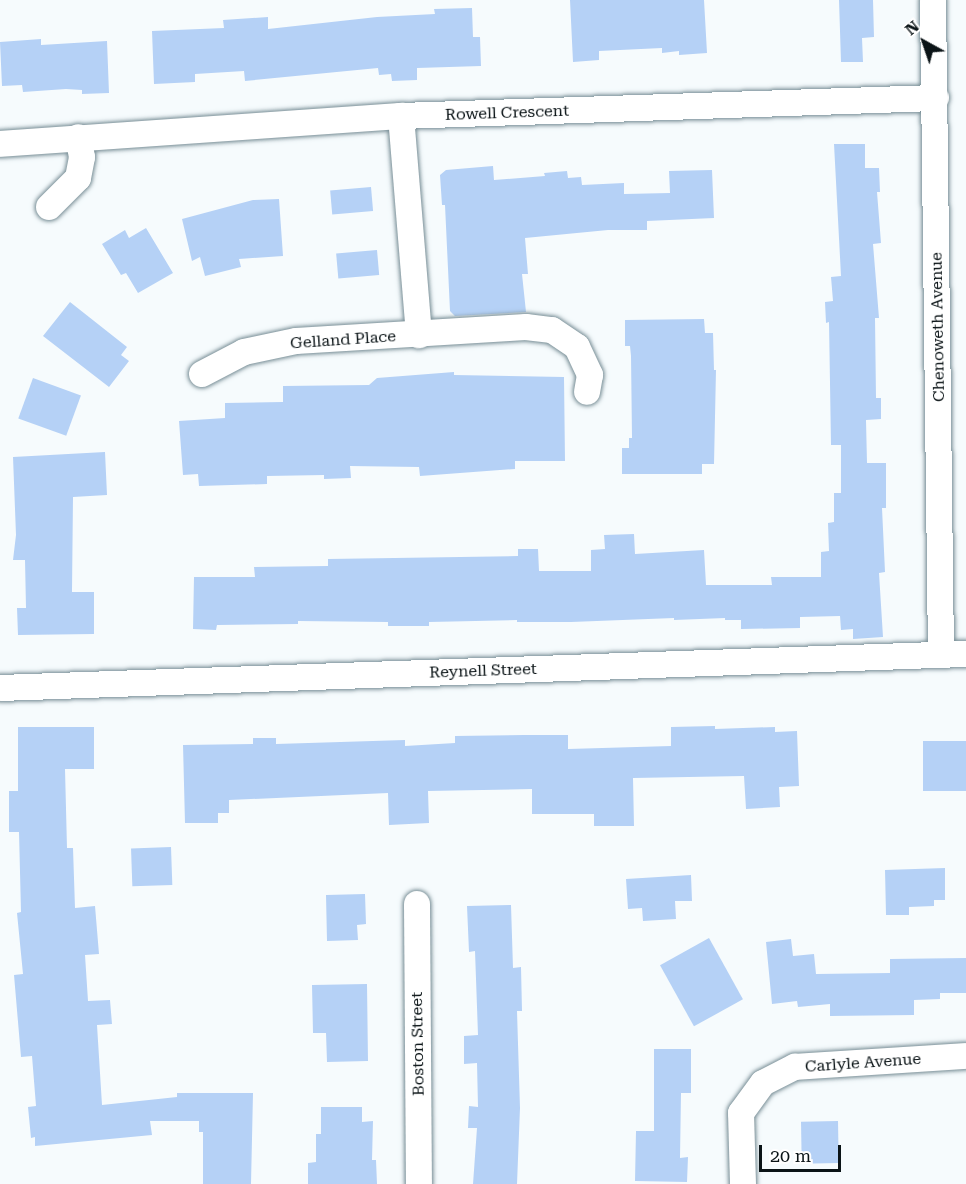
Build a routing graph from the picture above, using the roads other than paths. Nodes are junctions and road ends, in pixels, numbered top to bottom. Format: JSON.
{"nodes":[{"id":1,"x":933,"y":0,"type":"edge"},
{"id":2,"x":936,"y":98,"type":"junction"},
{"id":3,"x":401,"y":116,"type":"junction"},
{"id":4,"x":78,"y":137,"type":"junction"},
{"id":5,"x":0,"y":144,"type":"edge"},
{"id":6,"x":49,"y":207,"type":"dead end"},
{"id":7,"x":419,"y":335,"type":"junction"},
{"id":8,"x":202,"y":374,"type":"dead end"},
{"id":9,"x":586,"y":392,"type":"dead end"},
{"id":10,"x":954,"y":654,"type":"edge"},
{"id":11,"x":0,"y":688,"type":"edge"},
{"id":12,"x":417,"y":904,"type":"dead end"},
{"id":13,"x":966,"y":1056,"type":"edge"},
{"id":14,"x":419,"y":1184,"type":"edge"},
{"id":15,"x":742,"y":1184,"type":"edge"}],
"edges":[{"from":1,"to":2,"type":"street","name":"Chenoweth Avenue"},
{"from":2,"to":3,"type":"street","name":"Rowell Crescent"},
{"from":2,"to":10,"type":"street","name":"Chenoweth Avenue"},
{"from":3,"to":4,"type":"street","name":"Rowell Crescent"},
{"from":3,"to":7,"type":"street","name":"Gelland Place"},
{"from":4,"to":5,"type":"street","name":"Rowell Crescent"},
{"from":4,"to":6,"type":"street"},
{"from":7,"to":8,"type":"street","name":"Gelland Place"},
{"from":7,"to":9,"type":"street","name":"Gelland Place"},
{"from":10,"to":11,"type":"street","name":"Reynell Street"},
{"from":12,"to":14,"type":"street","name":"Boston Street"},
{"from":13,"to":15,"type":"street","name":"Carlyle Avenue"}]}
